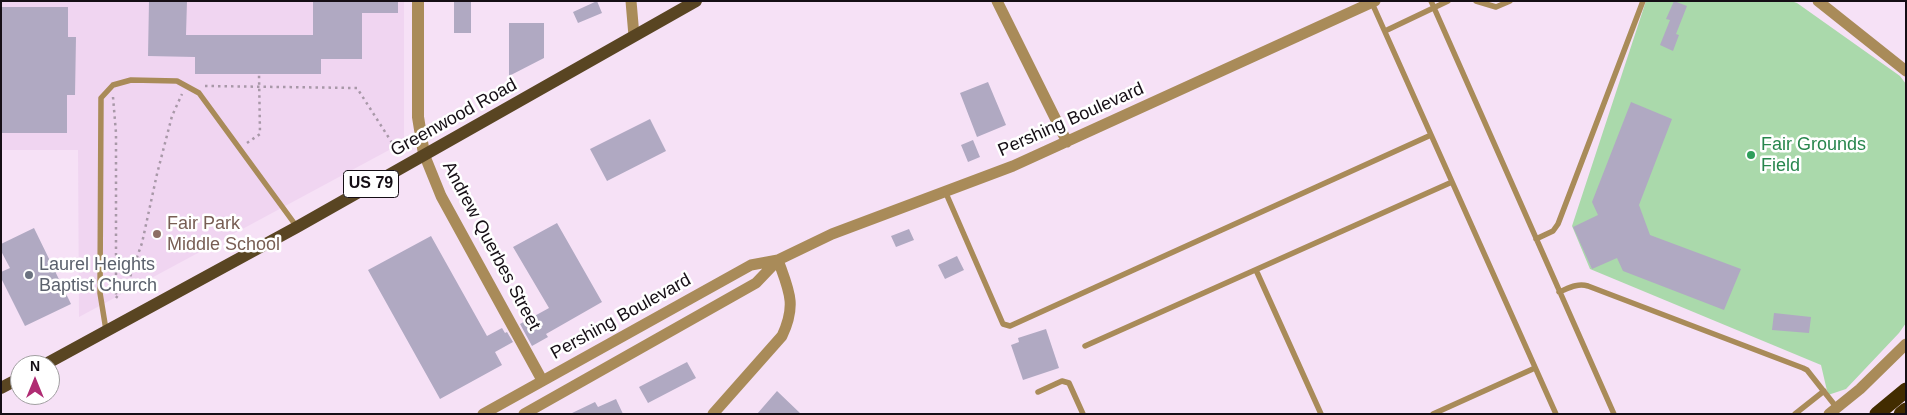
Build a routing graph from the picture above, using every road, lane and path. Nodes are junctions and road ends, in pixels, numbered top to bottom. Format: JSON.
{"nodes":[{"id":1,"x":418,"y":1,"type":"edge"},
{"id":2,"x":631,"y":1,"type":"edge"},
{"id":3,"x":696,"y":1,"type":"edge"},
{"id":4,"x":997,"y":1,"type":"edge"},
{"id":5,"x":1431,"y":1,"type":"edge"},
{"id":6,"x":1448,"y":1,"type":"edge"},
{"id":7,"x":1510,"y":1,"type":"edge"},
{"id":8,"x":1643,"y":1,"type":"edge"},
{"id":9,"x":1818,"y":1,"type":"edge"},
{"id":10,"x":1373,"y":2,"type":"edge"},
{"id":11,"x":1479,"y":2,"type":"edge"},
{"id":12,"x":1434,"y":8,"type":"junction"},
{"id":13,"x":1385,"y":31,"type":"junction"},
{"id":14,"x":634,"y":36,"type":"junction"},
{"id":15,"x":1906,"y":71,"type":"edge"},
{"id":16,"x":259,"y":74,"type":"dead end"},
{"id":17,"x":112,"y":85,"type":"junction"},
{"id":18,"x":185,"y":86,"type":"junction"},
{"id":19,"x":259,"y":87,"type":"junction"},
{"id":20,"x":192,"y":90,"type":"junction"},
{"id":21,"x":1431,"y":135,"type":"junction"},
{"id":22,"x":1067,"y":142,"type":"junction"},
{"id":23,"x":239,"y":148,"type":"junction"},
{"id":24,"x":396,"y":149,"type":"dead end"},
{"id":25,"x":424,"y":154,"type":"junction"},
{"id":26,"x":1452,"y":182,"type":"junction"},
{"id":27,"x":945,"y":191,"type":"junction"},
{"id":28,"x":296,"y":227,"type":"junction"},
{"id":29,"x":1536,"y":238,"type":"junction"},
{"id":30,"x":778,"y":260,"type":"junction"},
{"id":31,"x":1256,"y":270,"type":"junction"},
{"id":32,"x":1559,"y":292,"type":"junction"},
{"id":33,"x":106,"y":332,"type":"junction"},
{"id":34,"x":1906,"y":344,"type":"edge"},
{"id":35,"x":1085,"y":346,"type":"dead end"},
{"id":36,"x":60,"y":356,"type":"edge"},
{"id":37,"x":1535,"y":368,"type":"junction"},
{"id":38,"x":542,"y":380,"type":"junction"},
{"id":39,"x":1906,"y":390,"type":"edge"},
{"id":40,"x":1824,"y":391,"type":"junction"},
{"id":41,"x":1038,"y":392,"type":"dead end"},
{"id":42,"x":1906,"y":410,"type":"edge"},
{"id":43,"x":1833,"y":411,"type":"edge"},
{"id":44,"x":483,"y":414,"type":"edge"},
{"id":45,"x":524,"y":414,"type":"edge"},
{"id":46,"x":712,"y":414,"type":"edge"},
{"id":47,"x":1083,"y":414,"type":"edge"},
{"id":48,"x":1321,"y":414,"type":"edge"},
{"id":49,"x":1433,"y":414,"type":"edge"},
{"id":50,"x":1556,"y":414,"type":"edge"},
{"id":51,"x":1614,"y":414,"type":"edge"},
{"id":52,"x":1795,"y":414,"type":"edge"},
{"id":53,"x":1877,"y":414,"type":"edge"},
{"id":54,"x":1901,"y":414,"type":"edge"}],
"edges":[{"from":1,"to":25,"type":"street"},
{"from":2,"to":14,"type":"street"},
{"from":3,"to":14,"type":"main road","name":"Greenwood Road","number":"US 79"},
{"from":4,"to":22,"type":"street"},
{"from":5,"to":12,"type":"lane"},
{"from":6,"to":12,"type":"lane"},
{"from":7,"to":11,"type":"lane"},
{"from":8,"to":29,"type":"lane"},
{"from":9,"to":15,"type":"street"},
{"from":10,"to":13,"type":"lane"},
{"from":10,"to":22,"type":"street","name":"Pershing Boulevard"},
{"from":12,"to":13,"type":"lane"},
{"from":12,"to":29,"type":"lane"},
{"from":13,"to":21,"type":"lane"},
{"from":14,"to":25,"type":"main road","name":"Greenwood Road","number":"US 79"},
{"from":16,"to":19,"type":"path"},
{"from":17,"to":18,"type":"lane"},
{"from":17,"to":18,"type":"path"},
{"from":17,"to":33,"type":"lane"},
{"from":18,"to":20,"type":"lane"},
{"from":19,"to":20,"type":"path"},
{"from":19,"to":23,"type":"path"},
{"from":19,"to":24,"type":"path"},
{"from":20,"to":23,"type":"lane"},
{"from":21,"to":26,"type":"lane"},
{"from":21,"to":27,"type":"lane"},
{"from":22,"to":27,"type":"street","name":"Pershing Boulevard"},
{"from":23,"to":28,"type":"lane"},
{"from":25,"to":28,"type":"main road","name":"Greenwood Road","number":"US 79"},
{"from":25,"to":38,"type":"street","name":"Andrew Querbes Street"},
{"from":26,"to":31,"type":"lane"},
{"from":26,"to":37,"type":"lane"},
{"from":27,"to":30,"type":"street","name":"Pershing Boulevard"},
{"from":28,"to":33,"type":"main road","name":"Greenwood Road","number":"US 79"},
{"from":29,"to":32,"type":"lane"},
{"from":30,"to":38,"type":"street","name":"Pershing Boulevard"},
{"from":30,"to":45,"type":"street","name":"Pershing Boulevard"},
{"from":30,"to":46,"type":"street"},
{"from":31,"to":35,"type":"lane"},
{"from":31,"to":48,"type":"lane"},
{"from":32,"to":40,"type":"lane"},
{"from":32,"to":51,"type":"lane"},
{"from":33,"to":36,"type":"main road","name":"Greenwood Road","number":"US 79"},
{"from":34,"to":43,"type":"street"},
{"from":37,"to":49,"type":"lane"},
{"from":37,"to":50,"type":"lane"},
{"from":38,"to":44,"type":"street","name":"Pershing Boulevard"},
{"from":39,"to":53,"type":"highway"},
{"from":40,"to":43,"type":"lane"},
{"from":40,"to":52,"type":"lane"},
{"from":41,"to":47,"type":"lane"},
{"from":42,"to":54,"type":"highway"}]}
